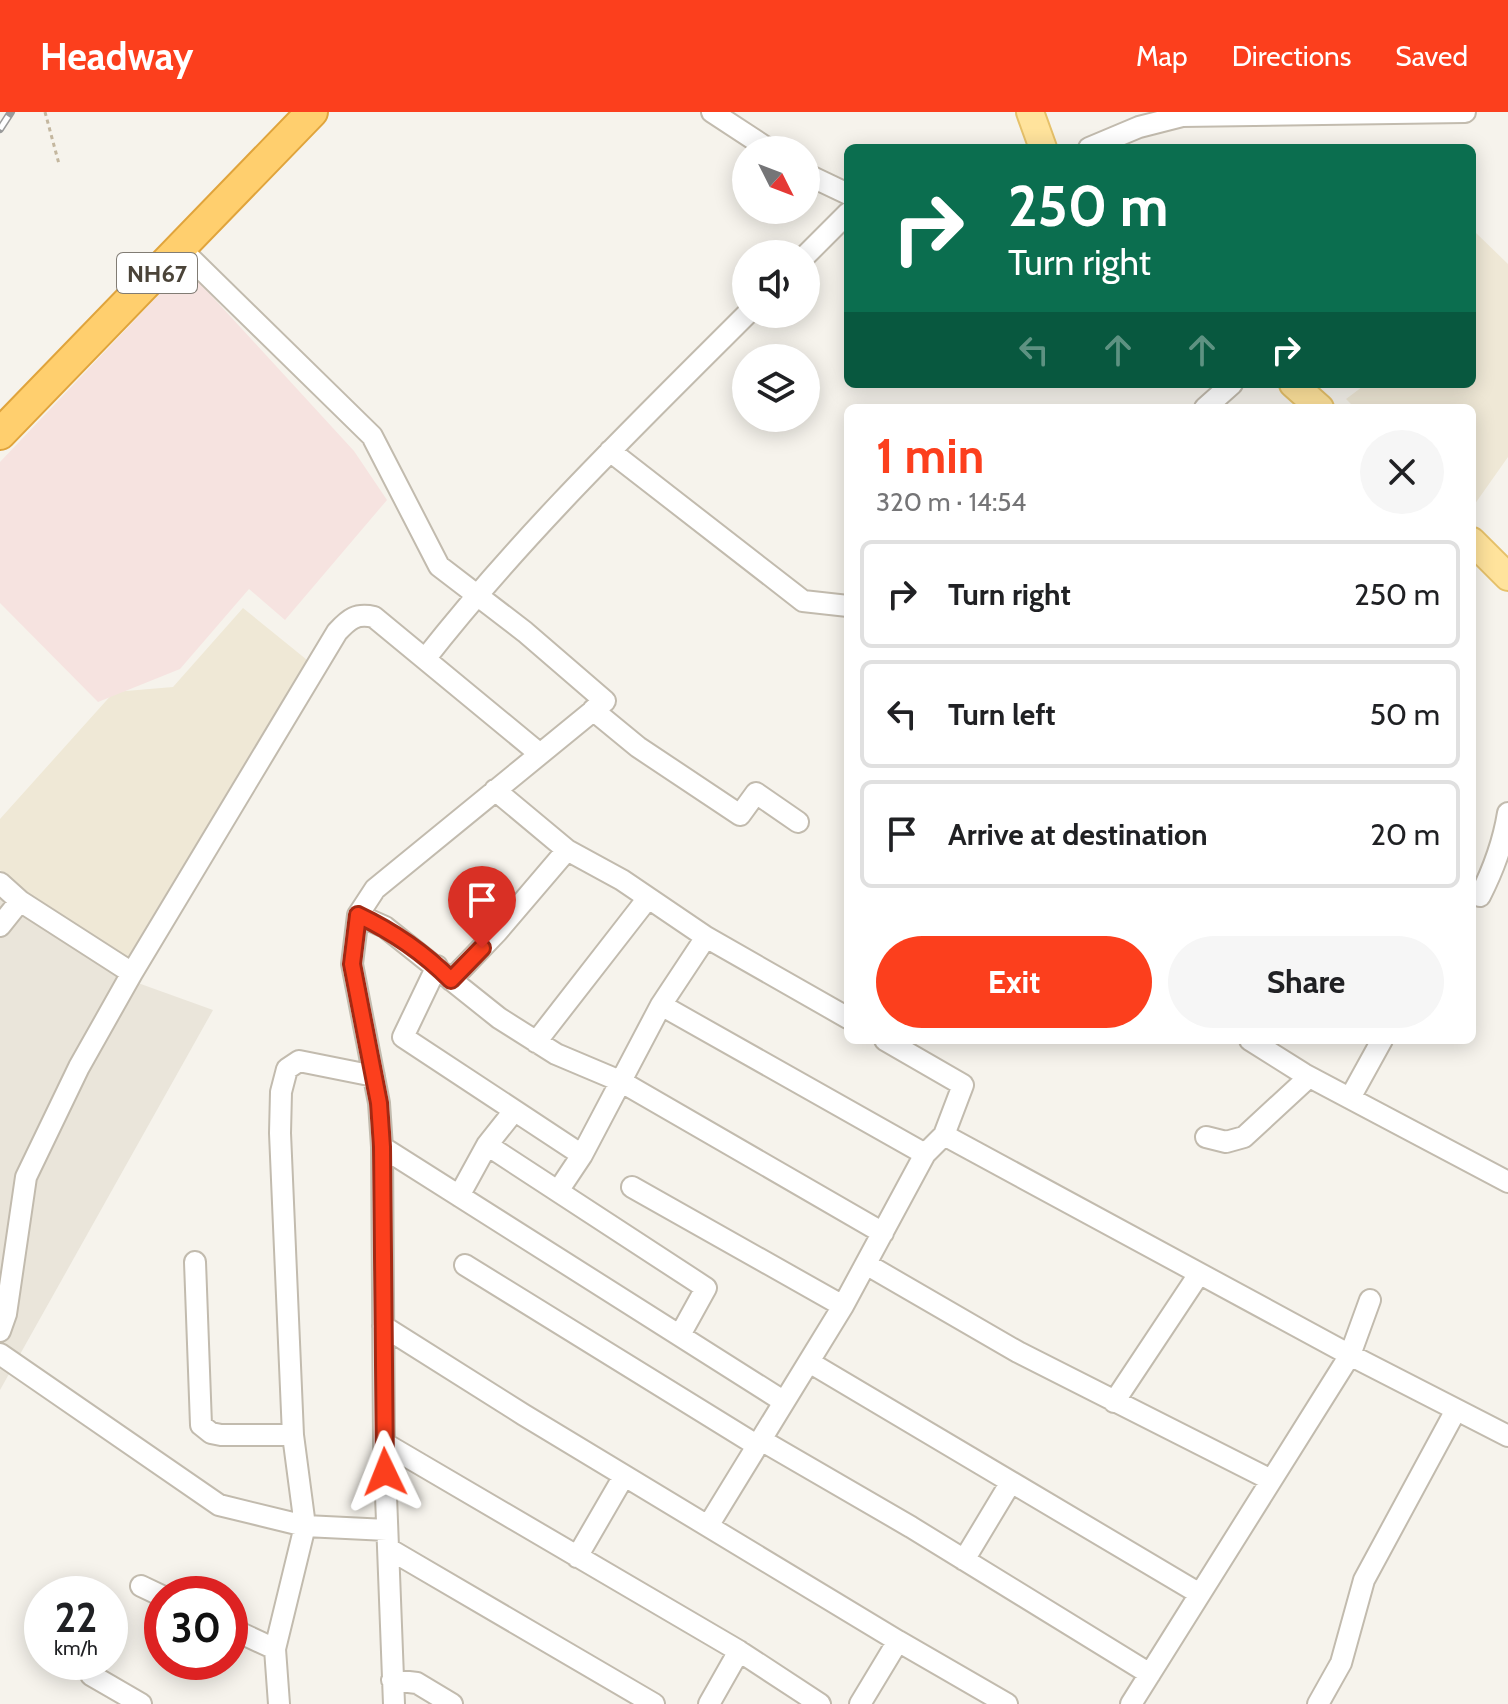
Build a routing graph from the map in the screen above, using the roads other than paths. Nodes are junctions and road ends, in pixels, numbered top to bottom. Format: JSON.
{"nodes":[{"id":1,"x":290,"y":112,"type":"edge"},
{"id":2,"x":312,"y":112,"type":"edge"},
{"id":3,"x":712,"y":112,"type":"edge"},
{"id":4,"x":1030,"y":112,"type":"edge"},
{"id":5,"x":1465,"y":112,"type":"edge"},
{"id":6,"x":749,"y":136,"type":"edge"},
{"id":7,"x":1042,"y":144,"type":"edge"},
{"id":8,"x":1099,"y":144,"type":"edge"},
{"id":9,"x":820,"y":181,"type":"edge"},
{"id":10,"x":844,"y":192,"type":"edge"},
{"id":11,"x":844,"y":217,"type":"edge"},
{"id":12,"x":820,"y":241,"type":"edge"},
{"id":13,"x":181,"y":249,"type":"junction"},
{"id":14,"x":733,"y":328,"type":"edge"},
{"id":15,"x":1228,"y":388,"type":"edge"},
{"id":16,"x":1298,"y":388,"type":"edge"},
{"id":17,"x":1210,"y":404,"type":"edge"},
{"id":18,"x":1316,"y":404,"type":"edge"},
{"id":19,"x":0,"y":411,"type":"edge"},
{"id":20,"x":0,"y":434,"type":"edge"},
{"id":21,"x":610,"y":451,"type":"junction"},
{"id":22,"x":1476,"y":547,"type":"edge"},
{"id":23,"x":1508,"y":577,"type":"edge"},
{"id":24,"x":478,"y":595,"type":"junction"},
{"id":25,"x":844,"y":606,"type":"edge"},
{"id":26,"x":425,"y":659,"type":"junction"},
{"id":27,"x":593,"y":710,"type":"junction"},
{"id":28,"x":540,"y":754,"type":"junction"},
{"id":29,"x":495,"y":790,"type":"junction"},
{"id":30,"x":1508,"y":813,"type":"edge"},
{"id":31,"x":798,"y":822,"type":"dead end"},
{"id":32,"x":567,"y":850,"type":"junction"},
{"id":33,"x":0,"y":883,"type":"edge"},
{"id":34,"x":1480,"y":896,"type":"dead end"},
{"id":35,"x":648,"y":898,"type":"junction"},
{"id":36,"x":20,"y":901,"type":"junction"},
{"id":37,"x":358,"y":915,"type":"junction"},
{"id":38,"x":0,"y":926,"type":"edge"},
{"id":39,"x":706,"y":937,"type":"junction"},
{"id":40,"x":132,"y":973,"type":"junction"},
{"id":41,"x":444,"y":973,"type":"junction"},
{"id":42,"x":661,"y":1005,"type":"junction"},
{"id":43,"x":844,"y":1016,"type":"edge"},
{"id":44,"x":536,"y":1042,"type":"junction"},
{"id":45,"x":892,"y":1044,"type":"edge"},
{"id":46,"x":1259,"y":1044,"type":"edge"},
{"id":47,"x":1380,"y":1044,"type":"edge"},
{"id":48,"x":374,"y":1076,"type":"junction"},
{"id":49,"x":1309,"y":1077,"type":"junction"},
{"id":50,"x":620,"y":1081,"type":"junction"},
{"id":51,"x":1350,"y":1098,"type":"junction"},
{"id":52,"x":514,"y":1111,"type":"junction"},
{"id":53,"x":944,"y":1135,"type":"junction"},
{"id":54,"x":1206,"y":1137,"type":"dead end"},
{"id":55,"x":487,"y":1145,"type":"junction"},
{"id":56,"x":382,"y":1147,"type":"junction"},
{"id":57,"x":925,"y":1154,"type":"junction"},
{"id":58,"x":582,"y":1155,"type":"junction"},
{"id":59,"x":1508,"y":1182,"type":"edge"},
{"id":60,"x":632,"y":1187,"type":"dead end"},
{"id":61,"x":558,"y":1191,"type":"junction"},
{"id":62,"x":459,"y":1196,"type":"junction"},
{"id":63,"x":883,"y":1233,"type":"junction"},
{"id":64,"x":195,"y":1262,"type":"dead end"},
{"id":65,"x":866,"y":1264,"type":"junction"},
{"id":66,"x":465,"y":1265,"type":"dead end"},
{"id":67,"x":1199,"y":1274,"type":"junction"},
{"id":68,"x":1370,"y":1300,"type":"dead end"},
{"id":69,"x":843,"y":1306,"type":"junction"},
{"id":70,"x":383,"y":1326,"type":"junction"},
{"id":71,"x":0,"y":1331,"type":"edge"},
{"id":72,"x":680,"y":1335,"type":"junction"},
{"id":73,"x":0,"y":1354,"type":"edge"},
{"id":74,"x":1350,"y":1355,"type":"junction"},
{"id":75,"x":809,"y":1362,"type":"junction"},
{"id":76,"x":783,"y":1401,"type":"junction"},
{"id":77,"x":1114,"y":1402,"type":"junction"},
{"id":78,"x":1456,"y":1410,"type":"junction"},
{"id":79,"x":293,"y":1435,"type":"junction"},
{"id":80,"x":1508,"y":1436,"type":"edge"},
{"id":81,"x":384,"y":1443,"type":"junction"},
{"id":82,"x":759,"y":1443,"type":"junction"},
{"id":83,"x":624,"y":1476,"type":"junction"},
{"id":84,"x":1271,"y":1480,"type":"junction"},
{"id":85,"x":1011,"y":1482,"type":"junction"},
{"id":86,"x":305,"y":1526,"type":"junction"},
{"id":87,"x":708,"y":1526,"type":"junction"},
{"id":88,"x":388,"y":1539,"type":"junction"},
{"id":89,"x":577,"y":1557,"type":"junction"},
{"id":90,"x":964,"y":1560,"type":"junction"},
{"id":91,"x":141,"y":1586,"type":"dead end"},
{"id":92,"x":144,"y":1587,"type":"edge"},
{"id":93,"x":1200,"y":1594,"type":"junction"},
{"id":94,"x":248,"y":1636,"type":"edge"},
{"id":95,"x":898,"y":1641,"type":"junction"},
{"id":96,"x":275,"y":1649,"type":"junction"},
{"id":97,"x":739,"y":1651,"type":"junction"},
{"id":98,"x":1150,"y":1674,"type":"junction"},
{"id":99,"x":100,"y":1680,"type":"edge"},
{"id":100,"x":392,"y":1680,"type":"junction"},
{"id":101,"x":141,"y":1704,"type":"edge"},
{"id":102,"x":279,"y":1704,"type":"edge"},
{"id":103,"x":394,"y":1704,"type":"edge"},
{"id":104,"x":452,"y":1704,"type":"edge"},
{"id":105,"x":654,"y":1704,"type":"edge"},
{"id":106,"x":709,"y":1704,"type":"edge"},
{"id":107,"x":820,"y":1704,"type":"edge"},
{"id":108,"x":860,"y":1704,"type":"edge"},
{"id":109,"x":1007,"y":1704,"type":"edge"},
{"id":110,"x":1131,"y":1704,"type":"edge"},
{"id":111,"x":1318,"y":1704,"type":"edge"}],
"edges":[{"from":1,"to":19,"type":"highway","number":"NH67"},
{"from":2,"to":13,"type":"highway","number":"NH67"},
{"from":3,"to":6,"type":"street"},
{"from":4,"to":7,"type":"main road"},
{"from":5,"to":8,"type":"street"},
{"from":9,"to":10,"type":"street"},
{"from":11,"to":12,"type":"street"},
{"from":13,"to":20,"type":"highway","number":"NH67"},
{"from":13,"to":24,"type":"street"},
{"from":14,"to":21,"type":"street"},
{"from":15,"to":17,"type":"street"},
{"from":16,"to":18,"type":"main road"},
{"from":21,"to":24,"type":"street"},
{"from":21,"to":25,"type":"street"},
{"from":22,"to":23,"type":"main road"},
{"from":24,"to":26,"type":"street"},
{"from":24,"to":27,"type":"street"},
{"from":26,"to":28,"type":"street"},
{"from":26,"to":40,"type":"street"},
{"from":27,"to":28,"type":"street"},
{"from":27,"to":31,"type":"street"},
{"from":28,"to":29,"type":"street"},
{"from":29,"to":32,"type":"street"},
{"from":29,"to":37,"type":"street"},
{"from":30,"to":34,"type":"street"},
{"from":32,"to":35,"type":"street"},
{"from":32,"to":41,"type":"street"},
{"from":33,"to":36,"type":"street"},
{"from":35,"to":39,"type":"street"},
{"from":35,"to":44,"type":"street"},
{"from":36,"to":38,"type":"street"},
{"from":36,"to":40,"type":"street"},
{"from":37,"to":41,"type":"street"},
{"from":37,"to":48,"type":"street"},
{"from":39,"to":42,"type":"street"},
{"from":39,"to":43,"type":"street"},
{"from":40,"to":71,"type":"street"},
{"from":41,"to":44,"type":"street"},
{"from":41,"to":52,"type":"street"},
{"from":42,"to":50,"type":"street"},
{"from":42,"to":57,"type":"street"},
{"from":44,"to":50,"type":"street"},
{"from":45,"to":53,"type":"street"},
{"from":46,"to":49,"type":"street"},
{"from":47,"to":51,"type":"street"},
{"from":48,"to":56,"type":"street"},
{"from":48,"to":79,"type":"street"},
{"from":49,"to":51,"type":"street"},
{"from":49,"to":54,"type":"street"},
{"from":50,"to":58,"type":"street"},
{"from":50,"to":63,"type":"street"},
{"from":51,"to":59,"type":"street"},
{"from":52,"to":55,"type":"street"},
{"from":52,"to":58,"type":"street"},
{"from":53,"to":57,"type":"street"},
{"from":53,"to":67,"type":"street"},
{"from":55,"to":61,"type":"street"},
{"from":55,"to":62,"type":"street"},
{"from":56,"to":62,"type":"street"},
{"from":56,"to":70,"type":"street"},
{"from":57,"to":63,"type":"street"},
{"from":58,"to":61,"type":"street"},
{"from":60,"to":69,"type":"street"},
{"from":61,"to":72,"type":"street"},
{"from":62,"to":72,"type":"street"},
{"from":63,"to":65,"type":"street"},
{"from":64,"to":79,"type":"street"},
{"from":65,"to":69,"type":"street"},
{"from":65,"to":77,"type":"street"},
{"from":66,"to":82,"type":"street"},
{"from":67,"to":74,"type":"street"},
{"from":67,"to":77,"type":"street"},
{"from":68,"to":74,"type":"street"},
{"from":69,"to":75,"type":"street"},
{"from":70,"to":81,"type":"street"},
{"from":70,"to":83,"type":"street"},
{"from":72,"to":76,"type":"street"},
{"from":73,"to":86,"type":"street"},
{"from":74,"to":78,"type":"street"},
{"from":74,"to":84,"type":"street"},
{"from":75,"to":76,"type":"street"},
{"from":75,"to":85,"type":"street"},
{"from":76,"to":82,"type":"street"},
{"from":77,"to":84,"type":"street"},
{"from":78,"to":80,"type":"street"},
{"from":78,"to":111,"type":"street"},
{"from":79,"to":86,"type":"street"},
{"from":81,"to":88,"type":"street"},
{"from":81,"to":89,"type":"street"},
{"from":82,"to":87,"type":"street"},
{"from":82,"to":90,"type":"street"},
{"from":83,"to":87,"type":"street"},
{"from":83,"to":89,"type":"street"},
{"from":84,"to":93,"type":"street"},
{"from":85,"to":90,"type":"street"},
{"from":85,"to":93,"type":"street"},
{"from":86,"to":88,"type":"street"},
{"from":86,"to":96,"type":"street"},
{"from":87,"to":95,"type":"street"},
{"from":88,"to":100,"type":"street"},
{"from":88,"to":105,"type":"street"},
{"from":89,"to":97,"type":"street"},
{"from":90,"to":98,"type":"street"},
{"from":91,"to":92,"type":"street"},
{"from":93,"to":98,"type":"street"},
{"from":94,"to":96,"type":"street"},
{"from":95,"to":108,"type":"street"},
{"from":95,"to":109,"type":"street"},
{"from":96,"to":102,"type":"street"},
{"from":97,"to":106,"type":"street"},
{"from":97,"to":107,"type":"street"},
{"from":98,"to":110,"type":"street"},
{"from":99,"to":101,"type":"street"},
{"from":100,"to":103,"type":"street"},
{"from":100,"to":104,"type":"street"}]}
